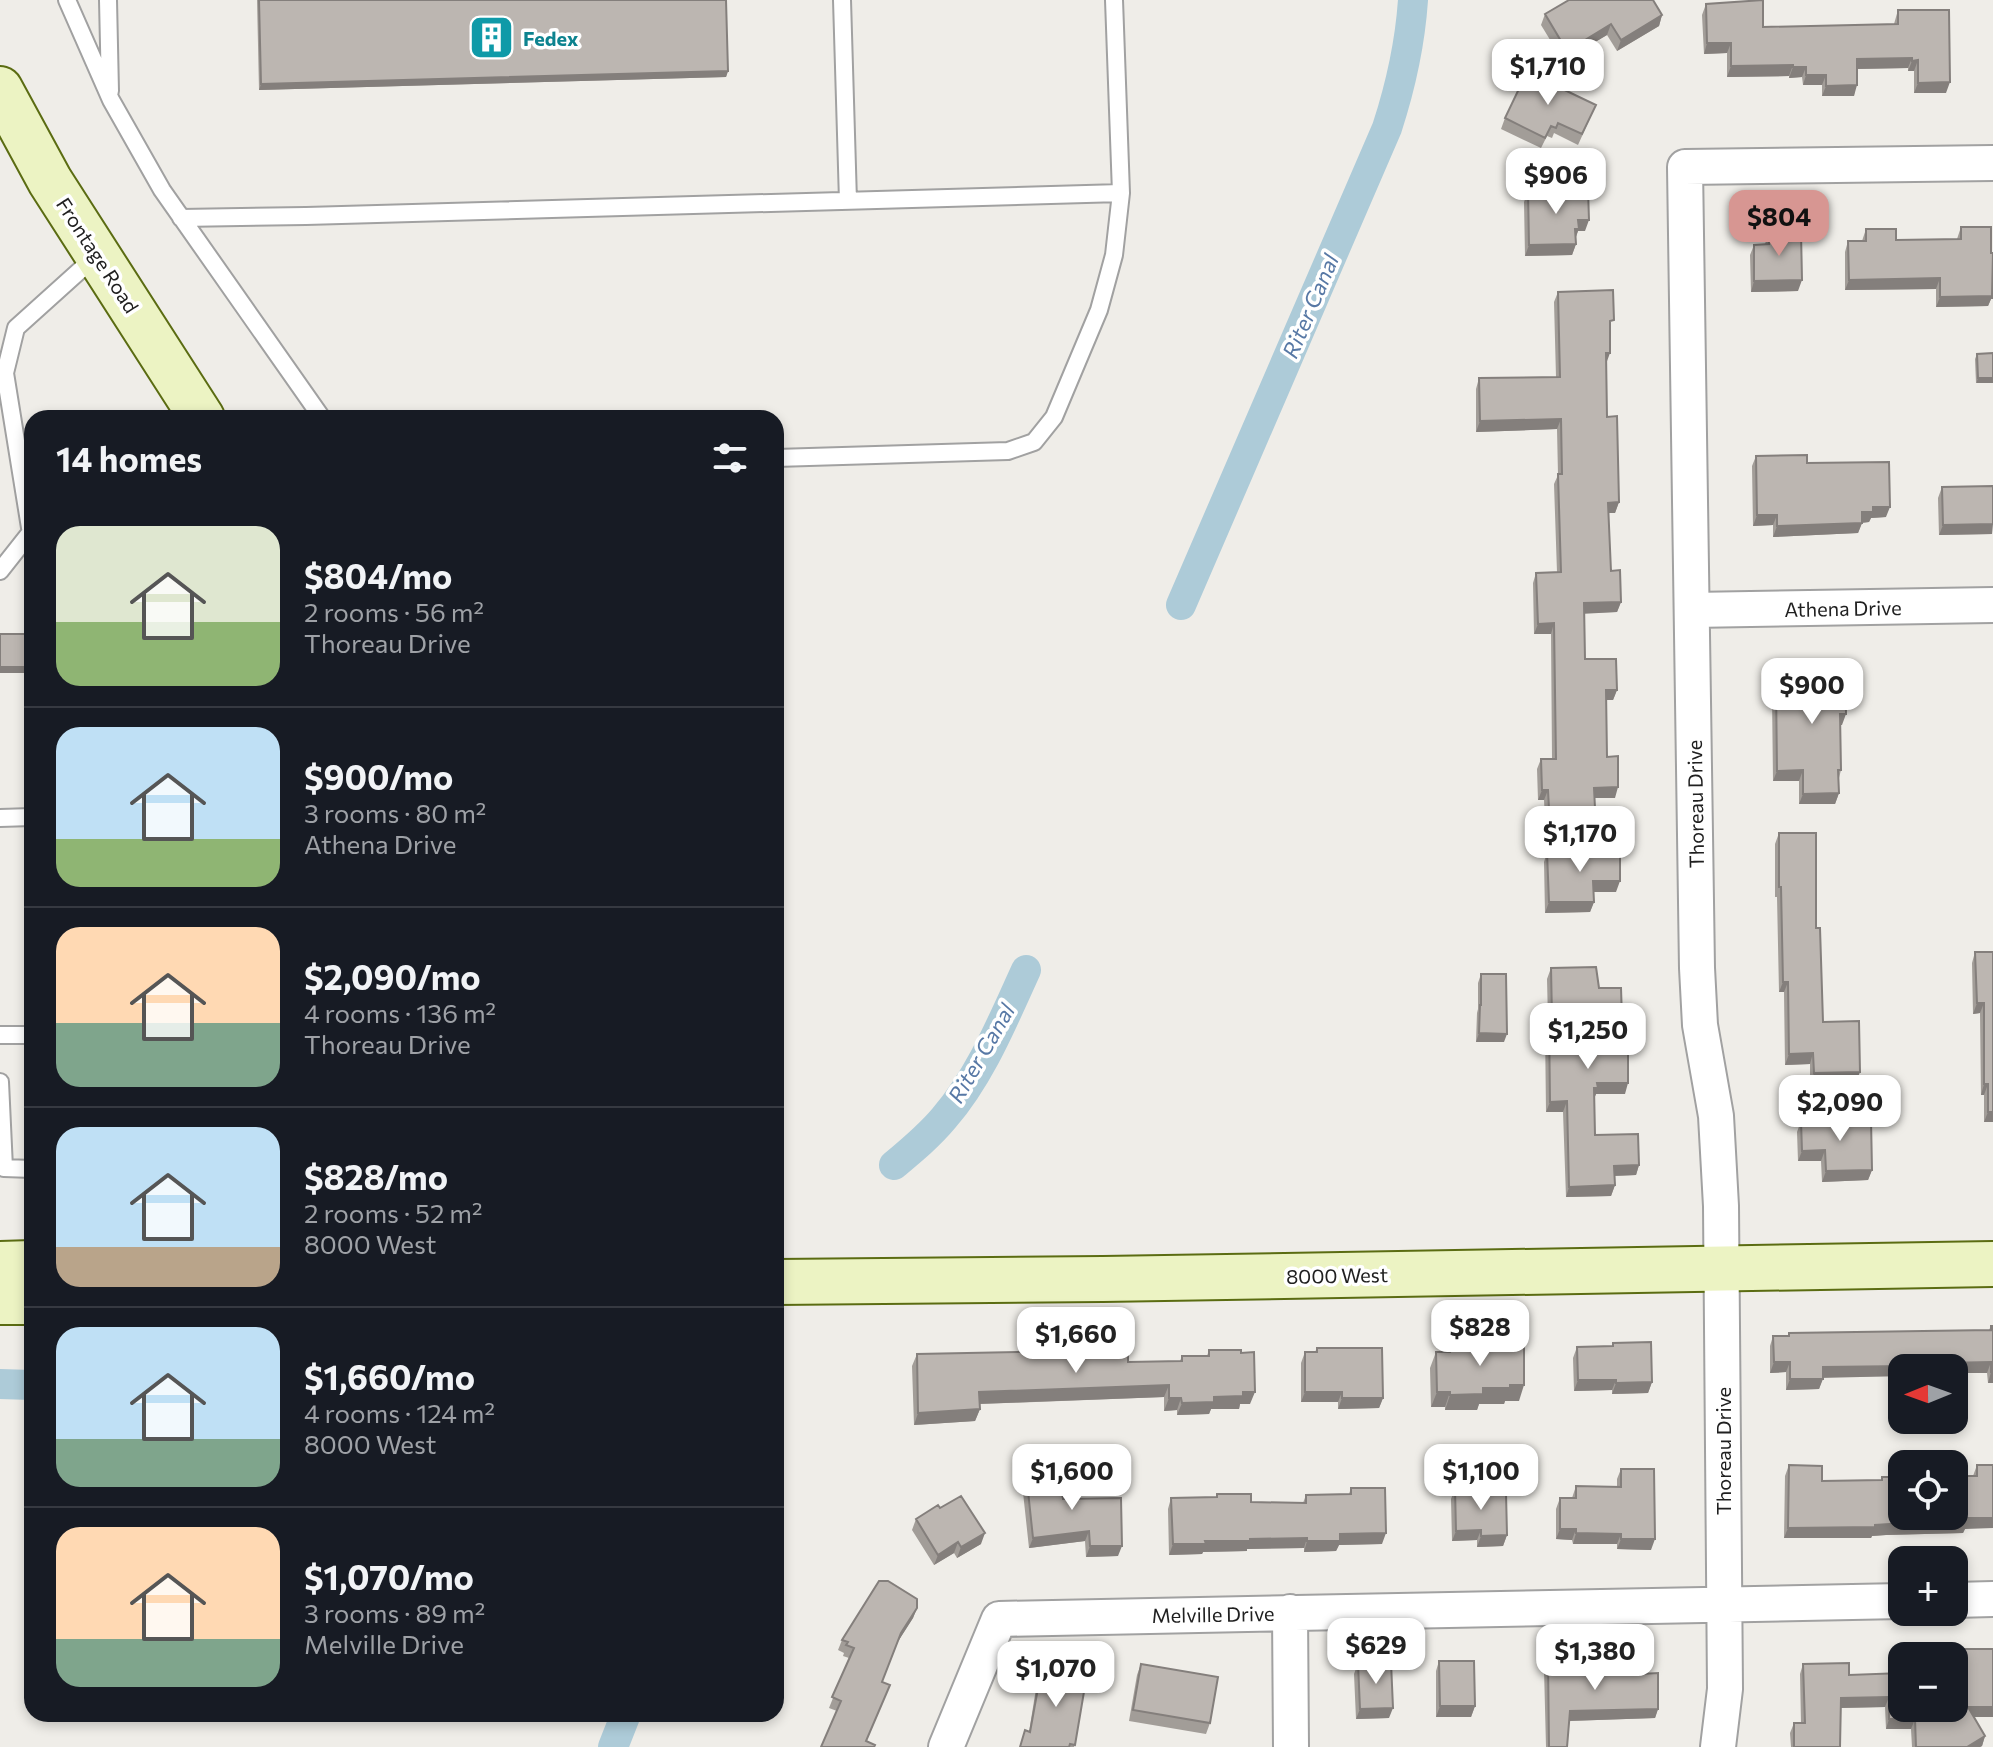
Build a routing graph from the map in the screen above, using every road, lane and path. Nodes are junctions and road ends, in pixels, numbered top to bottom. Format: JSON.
{"nodes":[{"id":1,"x":67,"y":0,"type":"edge"},
{"id":2,"x":108,"y":0,"type":"edge"},
{"id":3,"x":842,"y":0,"type":"edge"},
{"id":4,"x":1114,"y":0,"type":"edge"},
{"id":5,"x":0,"y":89,"type":"edge"},
{"id":6,"x":111,"y":100,"type":"junction"},
{"id":7,"x":1993,"y":163,"type":"edge"},
{"id":8,"x":1121,"y":193,"type":"junction"},
{"id":9,"x":848,"y":201,"type":"junction"},
{"id":10,"x":181,"y":218,"type":"junction"},
{"id":11,"x":98,"y":254,"type":"junction"},
{"id":12,"x":197,"y":410,"type":"edge"},
{"id":13,"x":316,"y":410,"type":"edge"},
{"id":14,"x":784,"y":458,"type":"edge"},
{"id":15,"x":24,"y":491,"type":"edge"},
{"id":16,"x":24,"y":543,"type":"edge"},
{"id":17,"x":0,"y":571,"type":"edge"},
{"id":18,"x":1993,"y":605,"type":"edge"},
{"id":19,"x":1692,"y":610,"type":"junction"},
{"id":20,"x":24,"y":817,"type":"edge"},
{"id":21,"x":0,"y":818,"type":"edge"},
{"id":22,"x":0,"y":1035,"type":"edge"},
{"id":23,"x":24,"y":1035,"type":"edge"},
{"id":24,"x":0,"y":1082,"type":"edge"},
{"id":25,"x":24,"y":1169,"type":"edge"},
{"id":26,"x":24,"y":1263,"type":"edge"},
{"id":27,"x":0,"y":1264,"type":"edge"},
{"id":28,"x":1993,"y":1264,"type":"edge"},
{"id":29,"x":1722,"y":1269,"type":"junction"},
{"id":30,"x":784,"y":1282,"type":"edge"},
{"id":31,"x":0,"y":1302,"type":"edge"},
{"id":32,"x":24,"y":1302,"type":"edge"},
{"id":33,"x":1993,"y":1599,"type":"edge"},
{"id":34,"x":1968,"y":1600,"type":"edge"},
{"id":35,"x":1888,"y":1601,"type":"edge"},
{"id":36,"x":1723,"y":1604,"type":"junction"},
{"id":37,"x":1290,"y":1612,"type":"junction"},
{"id":38,"x":946,"y":1747,"type":"edge"},
{"id":39,"x":1291,"y":1747,"type":"edge"},
{"id":40,"x":1718,"y":1747,"type":"edge"}],
"edges":[{"from":1,"to":6,"type":"lane"},
{"from":2,"to":6,"type":"lane"},
{"from":3,"to":9,"type":"lane"},
{"from":4,"to":8,"type":"lane"},
{"from":5,"to":11,"type":"street","name":"Frontage Road"},
{"from":6,"to":10,"type":"lane"},
{"from":7,"to":19,"type":"street","name":"Thoreau Drive"},
{"from":8,"to":9,"type":"lane"},
{"from":8,"to":14,"type":"lane"},
{"from":9,"to":10,"type":"lane"},
{"from":10,"to":13,"type":"lane"},
{"from":11,"to":12,"type":"street","name":"Frontage Road"},
{"from":11,"to":15,"type":"lane"},
{"from":16,"to":17,"type":"lane"},
{"from":18,"to":19,"type":"street","name":"Athena Drive"},
{"from":19,"to":29,"type":"street","name":"Thoreau Drive"},
{"from":20,"to":21,"type":"lane"},
{"from":22,"to":23,"type":"lane"},
{"from":24,"to":25,"type":"lane"},
{"from":26,"to":27,"type":"street"},
{"from":28,"to":29,"type":"street","name":"8000 West"},
{"from":29,"to":30,"type":"street","name":"8000 West"},
{"from":29,"to":36,"type":"street","name":"Thoreau Drive"},
{"from":31,"to":32,"type":"street"},
{"from":33,"to":34,"type":"street"},
{"from":35,"to":36,"type":"street","name":"Melville Drive"},
{"from":36,"to":37,"type":"street","name":"Melville Drive"},
{"from":36,"to":40,"type":"street","name":"Thoreau Drive"},
{"from":37,"to":38,"type":"street","name":"Melville Drive"},
{"from":37,"to":39,"type":"street"}]}
